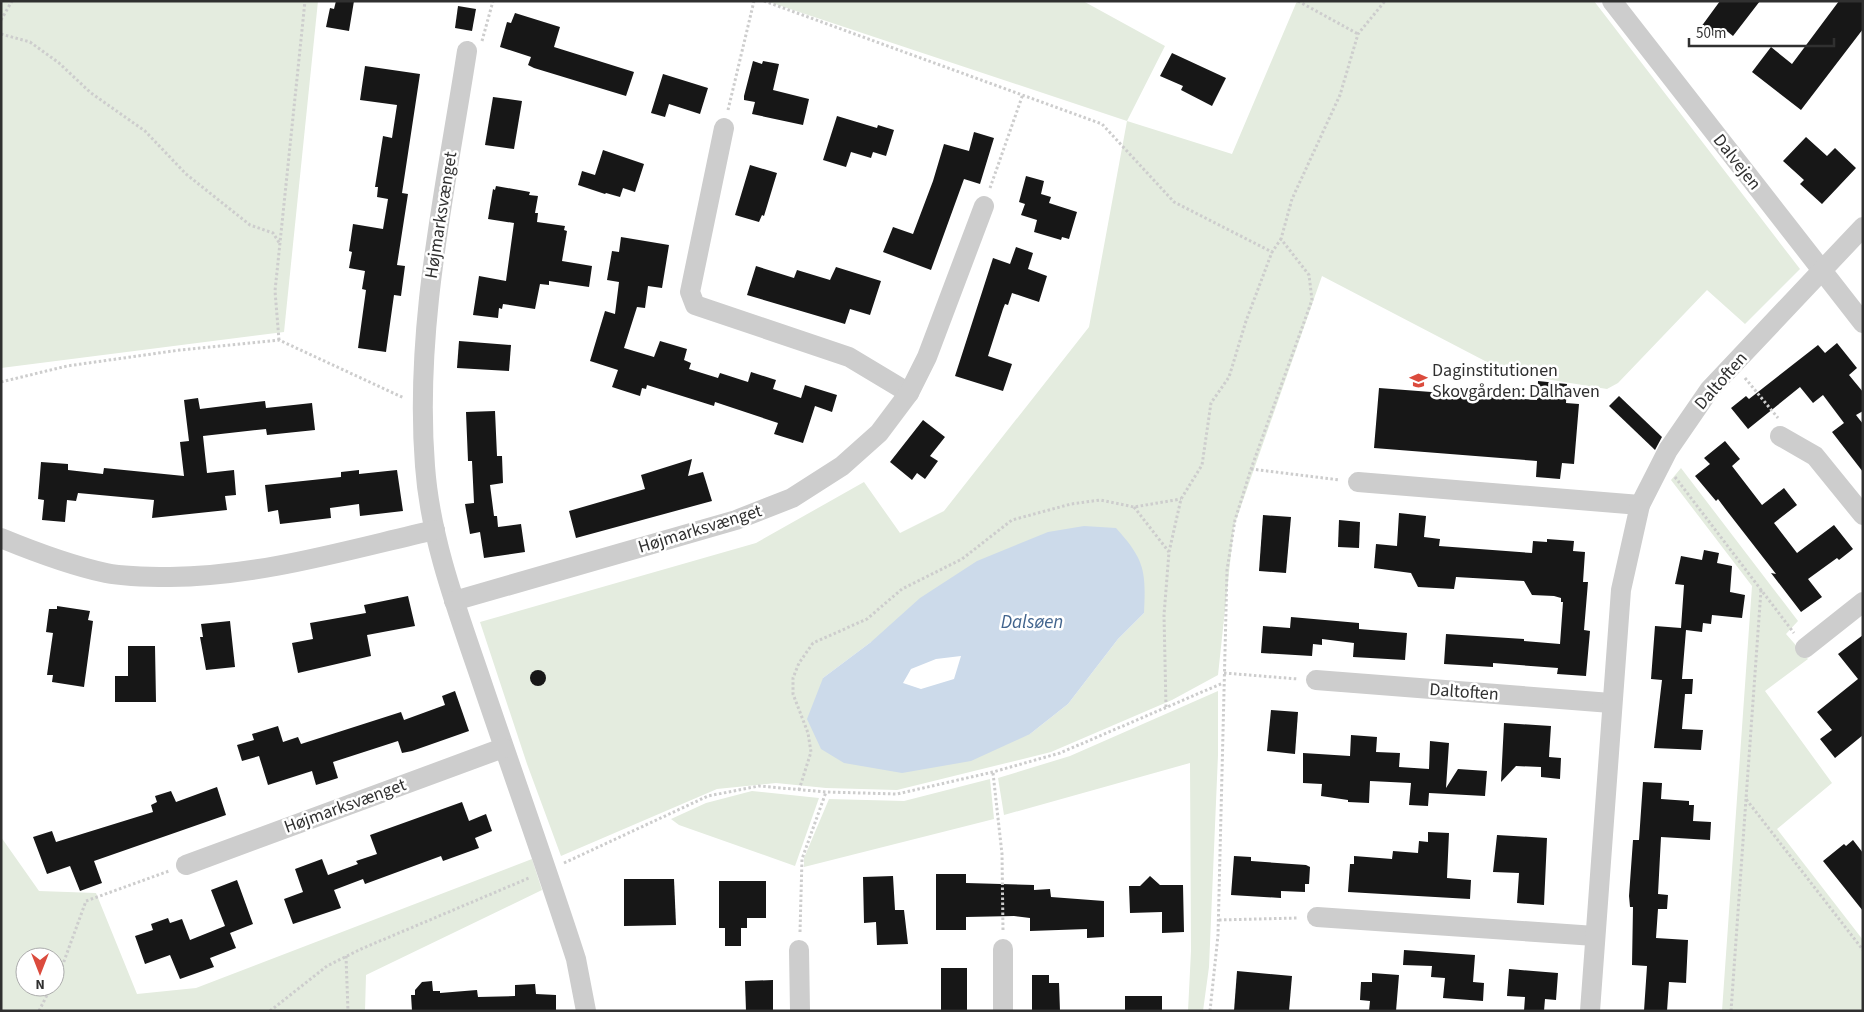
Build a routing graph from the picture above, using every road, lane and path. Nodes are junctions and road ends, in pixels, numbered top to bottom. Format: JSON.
{"nodes":[{"id":1,"x":12,"y":1,"type":"edge"},
{"id":2,"x":305,"y":1,"type":"edge"},
{"id":3,"x":493,"y":1,"type":"edge"},
{"id":4,"x":754,"y":1,"type":"edge"},
{"id":5,"x":764,"y":1,"type":"edge"},
{"id":6,"x":1300,"y":1,"type":"edge"},
{"id":7,"x":1385,"y":1,"type":"edge"},
{"id":8,"x":1612,"y":1,"type":"edge"},
{"id":9,"x":1,"y":20,"type":"edge"},
{"id":10,"x":1,"y":34,"type":"edge"},
{"id":11,"x":1358,"y":34,"type":"junction"},
{"id":12,"x":467,"y":51,"type":"joint"},
{"id":13,"x":1023,"y":94,"type":"junction"},
{"id":14,"x":724,"y":128,"type":"joint"},
{"id":15,"x":984,"y":206,"type":"joint"},
{"id":16,"x":1863,"y":228,"type":"edge"},
{"id":17,"x":1281,"y":239,"type":"junction"},
{"id":18,"x":280,"y":244,"type":"junction"},
{"id":19,"x":1272,"y":252,"type":"junction"},
{"id":20,"x":1822,"y":271,"type":"junction"},
{"id":21,"x":1863,"y":323,"type":"edge"},
{"id":22,"x":279,"y":340,"type":"junction"},
{"id":23,"x":1734,"y":364,"type":"junction"},
{"id":24,"x":1,"y":382,"type":"edge"},
{"id":25,"x":909,"y":393,"type":"junction"},
{"id":26,"x":422,"y":407,"type":"junction"},
{"id":27,"x":1780,"y":436,"type":"joint"},
{"id":28,"x":1662,"y":460,"type":"junction"},
{"id":29,"x":1251,"y":469,"type":"junction"},
{"id":30,"x":1358,"y":482,"type":"joint"},
{"id":31,"x":1180,"y":499,"type":"junction"},
{"id":32,"x":1640,"y":505,"type":"junction"},
{"id":33,"x":1134,"y":507,"type":"junction"},
{"id":34,"x":1863,"y":515,"type":"edge"},
{"id":35,"x":435,"y":530,"type":"junction"},
{"id":36,"x":1,"y":538,"type":"edge"},
{"id":37,"x":1169,"y":552,"type":"junction"},
{"id":38,"x":1761,"y":590,"type":"junction"},
{"id":39,"x":454,"y":602,"type":"junction"},
{"id":40,"x":1863,"y":602,"type":"edge"},
{"id":41,"x":1805,"y":648,"type":"joint"},
{"id":42,"x":1224,"y":673,"type":"junction"},
{"id":43,"x":1316,"y":680,"type":"joint"},
{"id":44,"x":1223,"y":682,"type":"junction"},
{"id":45,"x":1611,"y":703,"type":"junction"},
{"id":46,"x":1166,"y":708,"type":"junction"},
{"id":47,"x":503,"y":748,"type":"junction"},
{"id":48,"x":993,"y":772,"type":"junction"},
{"id":49,"x":799,"y":790,"type":"junction"},
{"id":50,"x":826,"y":792,"type":"junction"},
{"id":51,"x":1746,"y":799,"type":"junction"},
{"id":52,"x":186,"y":865,"type":"joint"},
{"id":53,"x":547,"y":870,"type":"junction"},
{"id":54,"x":1316,"y":917,"type":"joint"},
{"id":55,"x":1219,"y":920,"type":"junction"},
{"id":56,"x":1595,"y":936,"type":"junction"},
{"id":57,"x":1003,"y":949,"type":"joint"},
{"id":58,"x":799,"y":950,"type":"joint"},
{"id":59,"x":1863,"y":950,"type":"edge"},
{"id":60,"x":346,"y":956,"type":"junction"},
{"id":61,"x":65,"y":959,"type":"edge"},
{"id":62,"x":46,"y":997,"type":"edge"},
{"id":63,"x":39,"y":1011,"type":"edge"},
{"id":64,"x":270,"y":1011,"type":"edge"},
{"id":65,"x":348,"y":1011,"type":"edge"},
{"id":66,"x":586,"y":1011,"type":"edge"},
{"id":67,"x":800,"y":1011,"type":"edge"},
{"id":68,"x":1003,"y":1011,"type":"edge"},
{"id":69,"x":1210,"y":1011,"type":"edge"},
{"id":70,"x":1590,"y":1011,"type":"edge"},
{"id":71,"x":1731,"y":1011,"type":"edge"}],
"edges":[{"from":1,"to":9,"type":"path"},
{"from":2,"to":18,"type":"path"},
{"from":3,"to":12,"type":"path"},
{"from":4,"to":14,"type":"path"},
{"from":5,"to":13,"type":"path"},
{"from":6,"to":11,"type":"path"},
{"from":7,"to":11,"type":"path"},
{"from":8,"to":20,"type":"street","name":"Dalvejen"},
{"from":10,"to":18,"type":"path"},
{"from":11,"to":17,"type":"path"},
{"from":12,"to":26,"type":"street","name":"Højmarksvænget"},
{"from":13,"to":15,"type":"path"},
{"from":13,"to":19,"type":"path"},
{"from":14,"to":25,"type":"street"},
{"from":15,"to":25,"type":"street","name":"Højmarksvænget"},
{"from":16,"to":20,"type":"street","name":"Daltoften"},
{"from":17,"to":19,"type":"path"},
{"from":17,"to":29,"type":"path"},
{"from":18,"to":22,"type":"path"},
{"from":19,"to":31,"type":"path"},
{"from":20,"to":21,"type":"street","name":"Dalvejen"},
{"from":20,"to":23,"type":"street","name":"Daltoften"},
{"from":22,"to":24,"type":"path"},
{"from":22,"to":26,"type":"path"},
{"from":23,"to":27,"type":"path"},
{"from":23,"to":28,"type":"street","name":"Daltoften"},
{"from":25,"to":39,"type":"street","name":"Højmarksvænget"},
{"from":26,"to":35,"type":"street","name":"Højmarksvænget"},
{"from":27,"to":34,"type":"street"},
{"from":28,"to":32,"type":"street","name":"Daltoften"},
{"from":28,"to":38,"type":"path"},
{"from":29,"to":30,"type":"path"},
{"from":29,"to":42,"type":"path"},
{"from":30,"to":32,"type":"street"},
{"from":31,"to":33,"type":"path"},
{"from":31,"to":37,"type":"path"},
{"from":32,"to":45,"type":"street","name":"Daltoften"},
{"from":33,"to":37,"type":"path"},
{"from":33,"to":49,"type":"path"},
{"from":35,"to":36,"type":"street"},
{"from":35,"to":39,"type":"street","name":"Højmarksvænget"},
{"from":37,"to":46,"type":"path"},
{"from":38,"to":41,"type":"path"},
{"from":38,"to":51,"type":"path"},
{"from":39,"to":47,"type":"street","name":"Højmarksvænget"},
{"from":40,"to":41,"type":"street"},
{"from":42,"to":43,"type":"path"},
{"from":42,"to":44,"type":"path"},
{"from":43,"to":45,"type":"street","name":"Daltoften"},
{"from":44,"to":46,"type":"path"},
{"from":44,"to":55,"type":"path"},
{"from":45,"to":56,"type":"street","name":"Daltoften"},
{"from":46,"to":48,"type":"path"},
{"from":47,"to":52,"type":"street","name":"Højmarksvænget"},
{"from":47,"to":53,"type":"street","name":"Højmarksvænget"},
{"from":48,"to":50,"type":"path"},
{"from":48,"to":57,"type":"path"},
{"from":49,"to":50,"type":"path"},
{"from":49,"to":53,"type":"path"},
{"from":50,"to":58,"type":"path"},
{"from":51,"to":59,"type":"path"},
{"from":51,"to":71,"type":"path"},
{"from":52,"to":61,"type":"path"},
{"from":53,"to":60,"type":"path"},
{"from":53,"to":66,"type":"street","name":"Højmarksvænget"},
{"from":54,"to":55,"type":"path"},
{"from":54,"to":56,"type":"street"},
{"from":55,"to":69,"type":"path"},
{"from":56,"to":70,"type":"street","name":"Daltoften"},
{"from":57,"to":68,"type":"street"},
{"from":58,"to":67,"type":"street"},
{"from":60,"to":64,"type":"path"},
{"from":60,"to":65,"type":"path"},
{"from":62,"to":63,"type":"path"}]}
